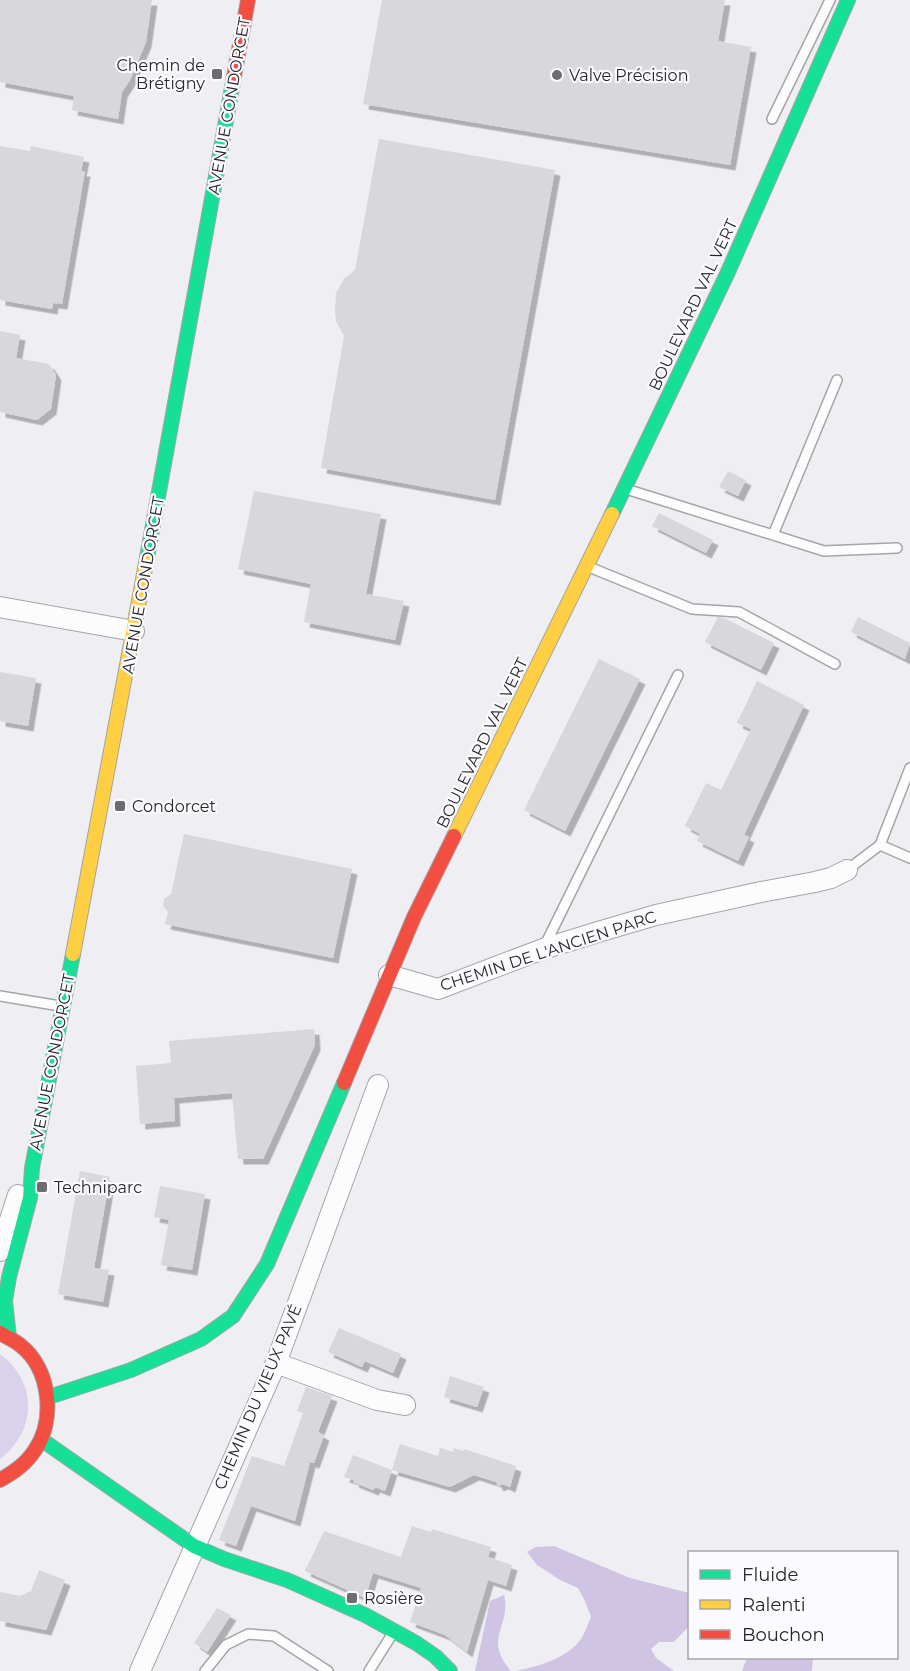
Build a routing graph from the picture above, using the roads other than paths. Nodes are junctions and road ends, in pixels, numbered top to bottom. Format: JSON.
{"nodes":[{"id":1,"x":248,"y":0,"type":"edge"},
{"id":2,"x":830,"y":0,"type":"edge"},
{"id":3,"x":848,"y":0,"type":"edge"},
{"id":4,"x":772,"y":119,"type":"dead end"},
{"id":5,"x":837,"y":380,"type":"dead end"},
{"id":6,"x":624,"y":488,"type":"junction"},
{"id":7,"x":773,"y":535,"type":"junction"},
{"id":8,"x":897,"y":548,"type":"dead end"},
{"id":9,"x":587,"y":566,"type":"junction"},
{"id":10,"x":0,"y":607,"type":"edge"},
{"id":11,"x":134,"y":632,"type":"junction"},
{"id":12,"x":834,"y":664,"type":"dead end"},
{"id":13,"x":678,"y":675,"type":"dead end"},
{"id":14,"x":910,"y":768,"type":"edge"},
{"id":15,"x":900,"y":794,"type":"junction"},
{"id":16,"x":910,"y":798,"type":"edge"},
{"id":17,"x":880,"y":845,"type":"junction"},
{"id":18,"x":910,"y":858,"type":"edge"},
{"id":19,"x":847,"y":870,"type":"joint"},
{"id":20,"x":543,"y":949,"type":"junction"},
{"id":21,"x":389,"y":975,"type":"junction"},
{"id":22,"x":0,"y":996,"type":"edge"},
{"id":23,"x":62,"y":1006,"type":"junction"},
{"id":24,"x":378,"y":1085,"type":"dead end"},
{"id":25,"x":32,"y":1168,"type":"junction"},
{"id":26,"x":0,"y":1251,"type":"edge"},
{"id":27,"x":4,"y":1335,"type":"edge"},
{"id":28,"x":276,"y":1364,"type":"junction"},
{"id":29,"x":49,"y":1397,"type":"junction"},
{"id":30,"x":405,"y":1405,"type":"dead end"},
{"id":31,"x":42,"y":1440,"type":"junction"},
{"id":32,"x":0,"y":1480,"type":"edge"},
{"id":33,"x":194,"y":1546,"type":"junction"},
{"id":34,"x":394,"y":1631,"type":"junction"},
{"id":35,"x":140,"y":1671,"type":"edge"},
{"id":36,"x":205,"y":1671,"type":"edge"},
{"id":37,"x":328,"y":1671,"type":"edge"},
{"id":38,"x":369,"y":1671,"type":"edge"},
{"id":39,"x":450,"y":1671,"type":"edge"}],
"edges":[{"from":1,"to":11,"type":"street","name":"AVENUE CONDORCET"},
{"from":2,"to":4,"type":"lane"},
{"from":3,"to":6,"type":"street","name":"BOULEVARD VAL VERT"},
{"from":5,"to":7,"type":"lane"},
{"from":6,"to":7,"type":"lane"},
{"from":6,"to":9,"type":"street","name":"BOULEVARD VAL VERT"},
{"from":7,"to":8,"type":"lane"},
{"from":9,"to":12,"type":"lane"},
{"from":9,"to":21,"type":"street","name":"BOULEVARD VAL VERT"},
{"from":10,"to":11,"type":"street"},
{"from":11,"to":23,"type":"street","name":"AVENUE CONDORCET"},
{"from":13,"to":20,"type":"lane"},
{"from":14,"to":15,"type":"lane"},
{"from":15,"to":16,"type":"lane"},
{"from":15,"to":17,"type":"lane"},
{"from":17,"to":18,"type":"lane"},
{"from":17,"to":19,"type":"lane"},
{"from":19,"to":20,"type":"street","name":"CHEMIN DE L'ANCIEN PARC"},
{"from":20,"to":21,"type":"street","name":"CHEMIN DE L'ANCIEN PARC"},
{"from":21,"to":29,"type":"street","name":"BOULEVARD VAL VERT"},
{"from":22,"to":23,"type":"lane"},
{"from":23,"to":25,"type":"street","name":"AVENUE CONDORCET"},
{"from":24,"to":28,"type":"street","name":"CHEMIN DU VIEUX PAVÉ"},
{"from":25,"to":26,"type":"street","name":"AVENUE CONDORCET"},
{"from":25,"to":27,"type":"street","name":"AVENUE CONDORCET"},
{"from":27,"to":29,"type":"street"},
{"from":28,"to":30,"type":"street"},
{"from":28,"to":33,"type":"street","name":"CHEMIN DU VIEUX PAVÉ"},
{"from":29,"to":31,"type":"street"},
{"from":31,"to":32,"type":"street"},
{"from":31,"to":33,"type":"street"},
{"from":33,"to":34,"type":"street"},
{"from":33,"to":35,"type":"street","name":"CHEMIN DU VIEUX PAVÉ"},
{"from":34,"to":38,"type":"lane"},
{"from":34,"to":39,"type":"street"},
{"from":36,"to":37,"type":"lane"}]}
